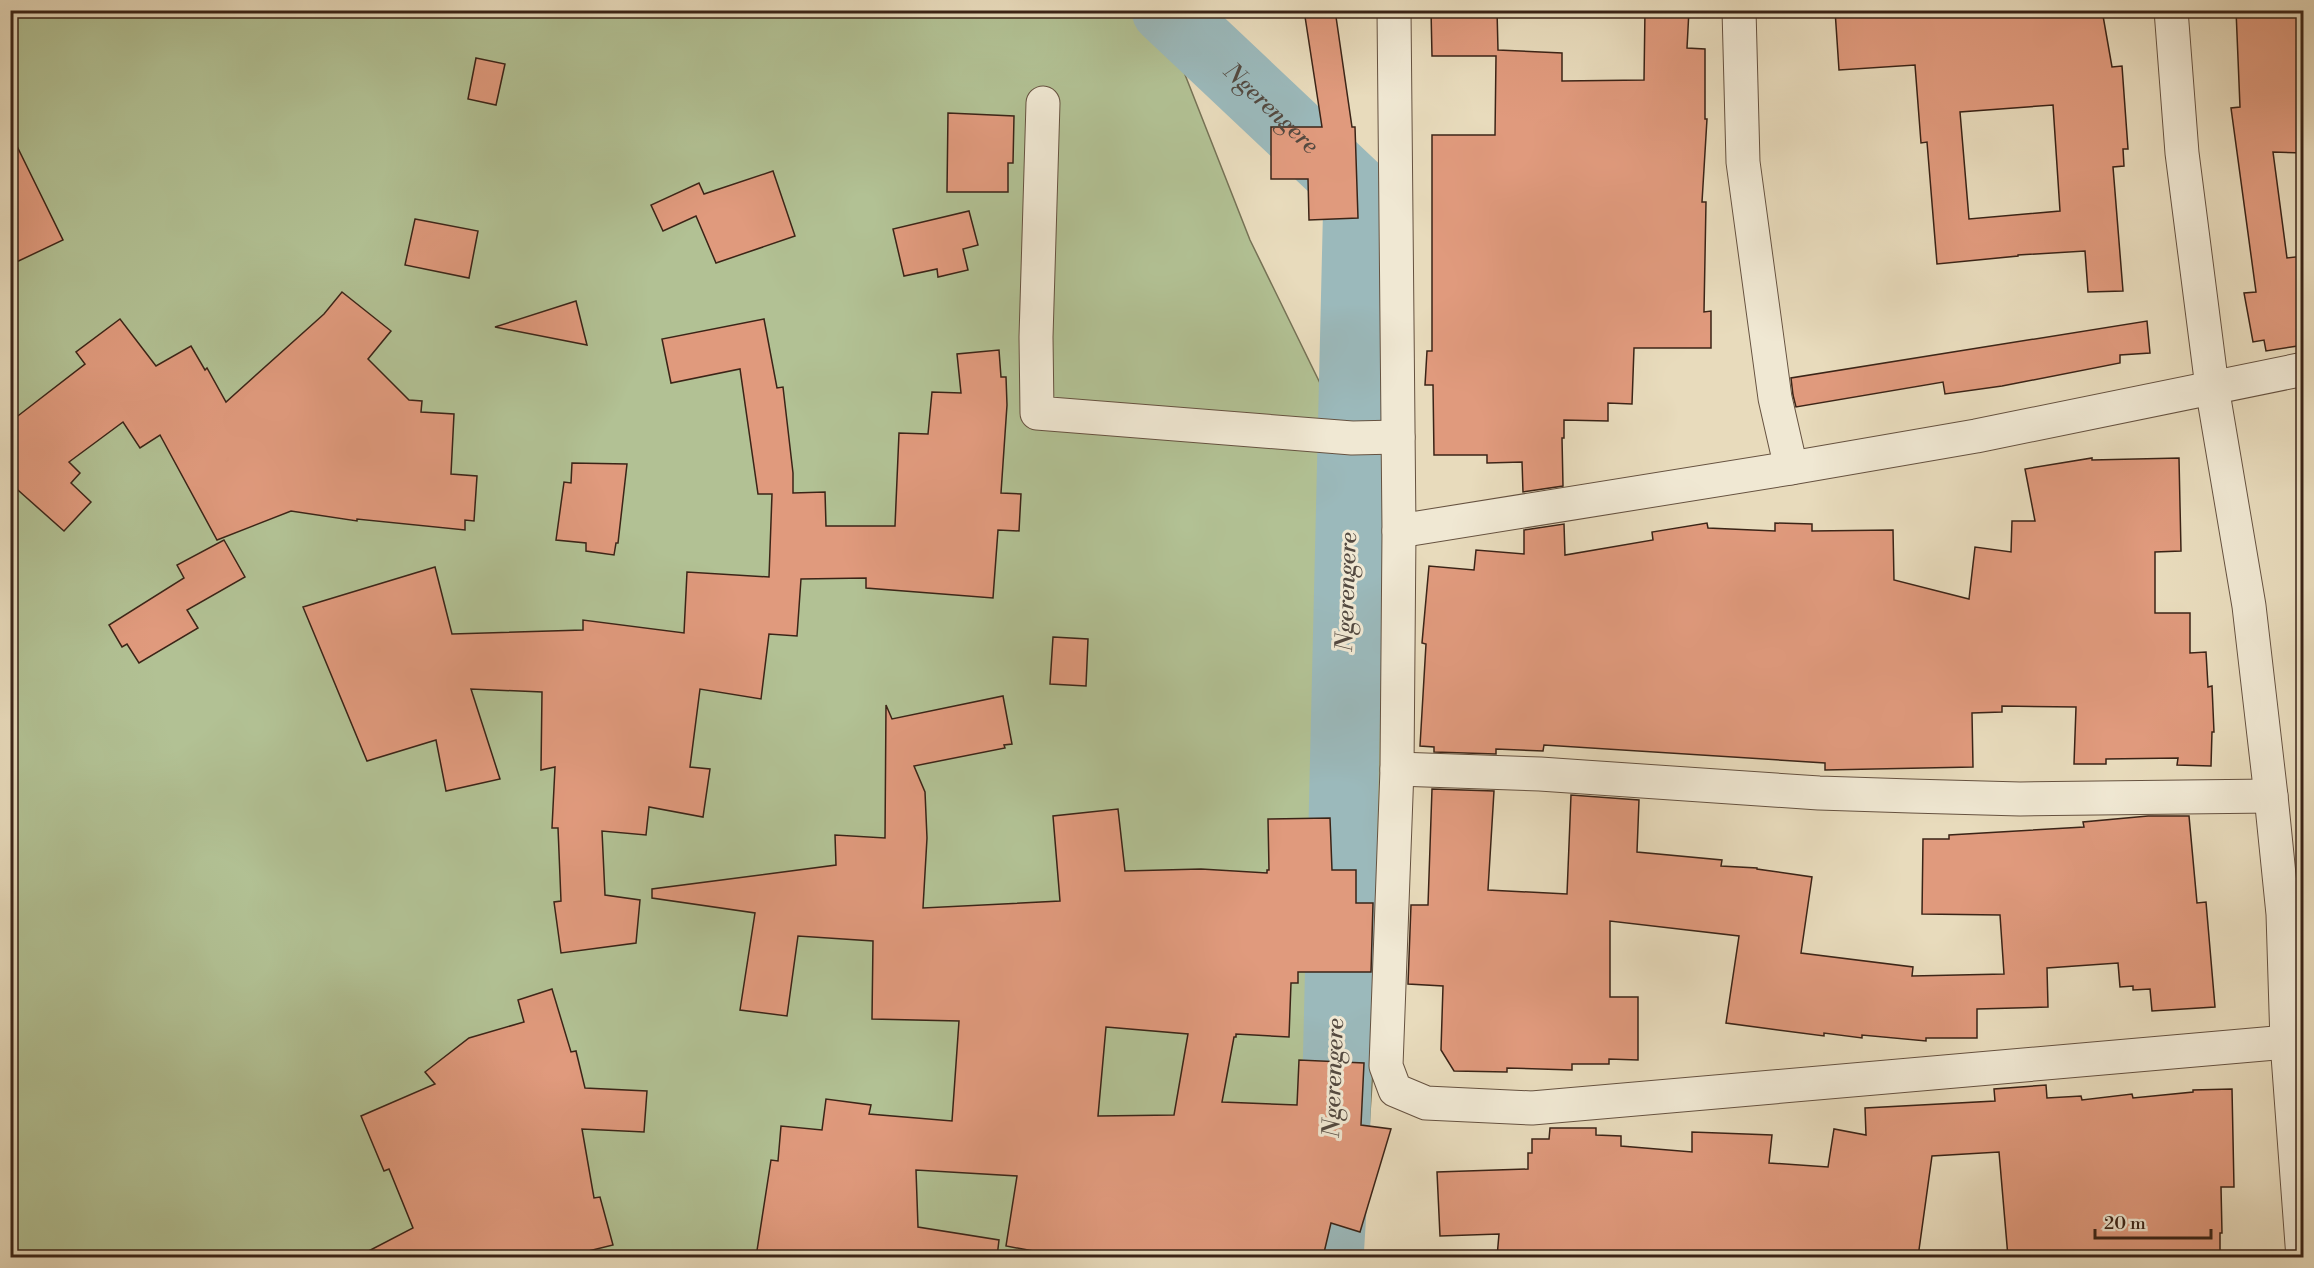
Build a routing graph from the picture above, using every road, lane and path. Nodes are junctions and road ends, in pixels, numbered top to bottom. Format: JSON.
{"nodes":[{"id":1,"x":1394,"y":10,"type":"edge"},
{"id":2,"x":1739,"y":10,"type":"edge"},
{"id":3,"x":2171,"y":10,"type":"edge"},
{"id":4,"x":1043,"y":103,"type":"dead end"},
{"id":5,"x":2304,"y":369,"type":"edge"},
{"id":6,"x":2212,"y":387,"type":"junction"},
{"id":7,"x":1398,"y":437,"type":"junction"},
{"id":8,"x":1791,"y":468,"type":"junction"},
{"id":9,"x":1399,"y":531,"type":"junction"},
{"id":10,"x":1397,"y":769,"type":"junction"},
{"id":11,"x":2271,"y":796,"type":"junction"},
{"id":12,"x":2288,"y":1042,"type":"junction"},
{"id":13,"x":2303,"y":1257,"type":"edge"}],
"edges":[{"from":1,"to":7,"type":"street"},
{"from":2,"to":8,"type":"street"},
{"from":3,"to":6,"type":"street"},
{"from":4,"to":7,"type":"street"},
{"from":5,"to":6,"type":"street"},
{"from":6,"to":8,"type":"street"},
{"from":6,"to":11,"type":"street"},
{"from":7,"to":9,"type":"street"},
{"from":8,"to":9,"type":"street"},
{"from":9,"to":10,"type":"street"},
{"from":10,"to":11,"type":"street"},
{"from":10,"to":12,"type":"street"},
{"from":11,"to":12,"type":"street"},
{"from":12,"to":13,"type":"street"}]}
